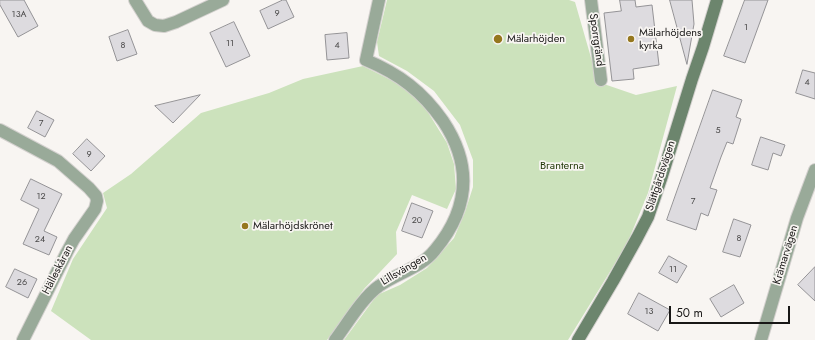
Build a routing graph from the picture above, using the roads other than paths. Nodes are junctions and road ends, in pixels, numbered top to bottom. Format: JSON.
{"nodes":[{"id":1,"x":135,"y":0,"type":"edge"},
{"id":2,"x":223,"y":0,"type":"edge"},
{"id":3,"x":379,"y":0,"type":"edge"},
{"id":4,"x":590,"y":0,"type":"edge"},
{"id":5,"x":717,"y":0,"type":"edge"},
{"id":6,"x":601,"y":80,"type":"dead end"},
{"id":7,"x":0,"y":130,"type":"edge"},
{"id":8,"x":815,"y":170,"type":"edge"},
{"id":9,"x":23,"y":340,"type":"edge"},
{"id":10,"x":335,"y":340,"type":"edge"},
{"id":11,"x":578,"y":340,"type":"edge"},
{"id":12,"x":761,"y":340,"type":"edge"}],
"edges":[{"from":1,"to":2,"type":"street"},
{"from":3,"to":10,"type":"street","name":"Lillsvängen"},
{"from":4,"to":6,"type":"street","name":"Sporrgränd"},
{"from":5,"to":11,"type":"street","name":"Slättgårdsvägen"},
{"from":7,"to":9,"type":"street","name":"Hälleskåran"},
{"from":8,"to":12,"type":"street","name":"Krämarvägen"}]}
